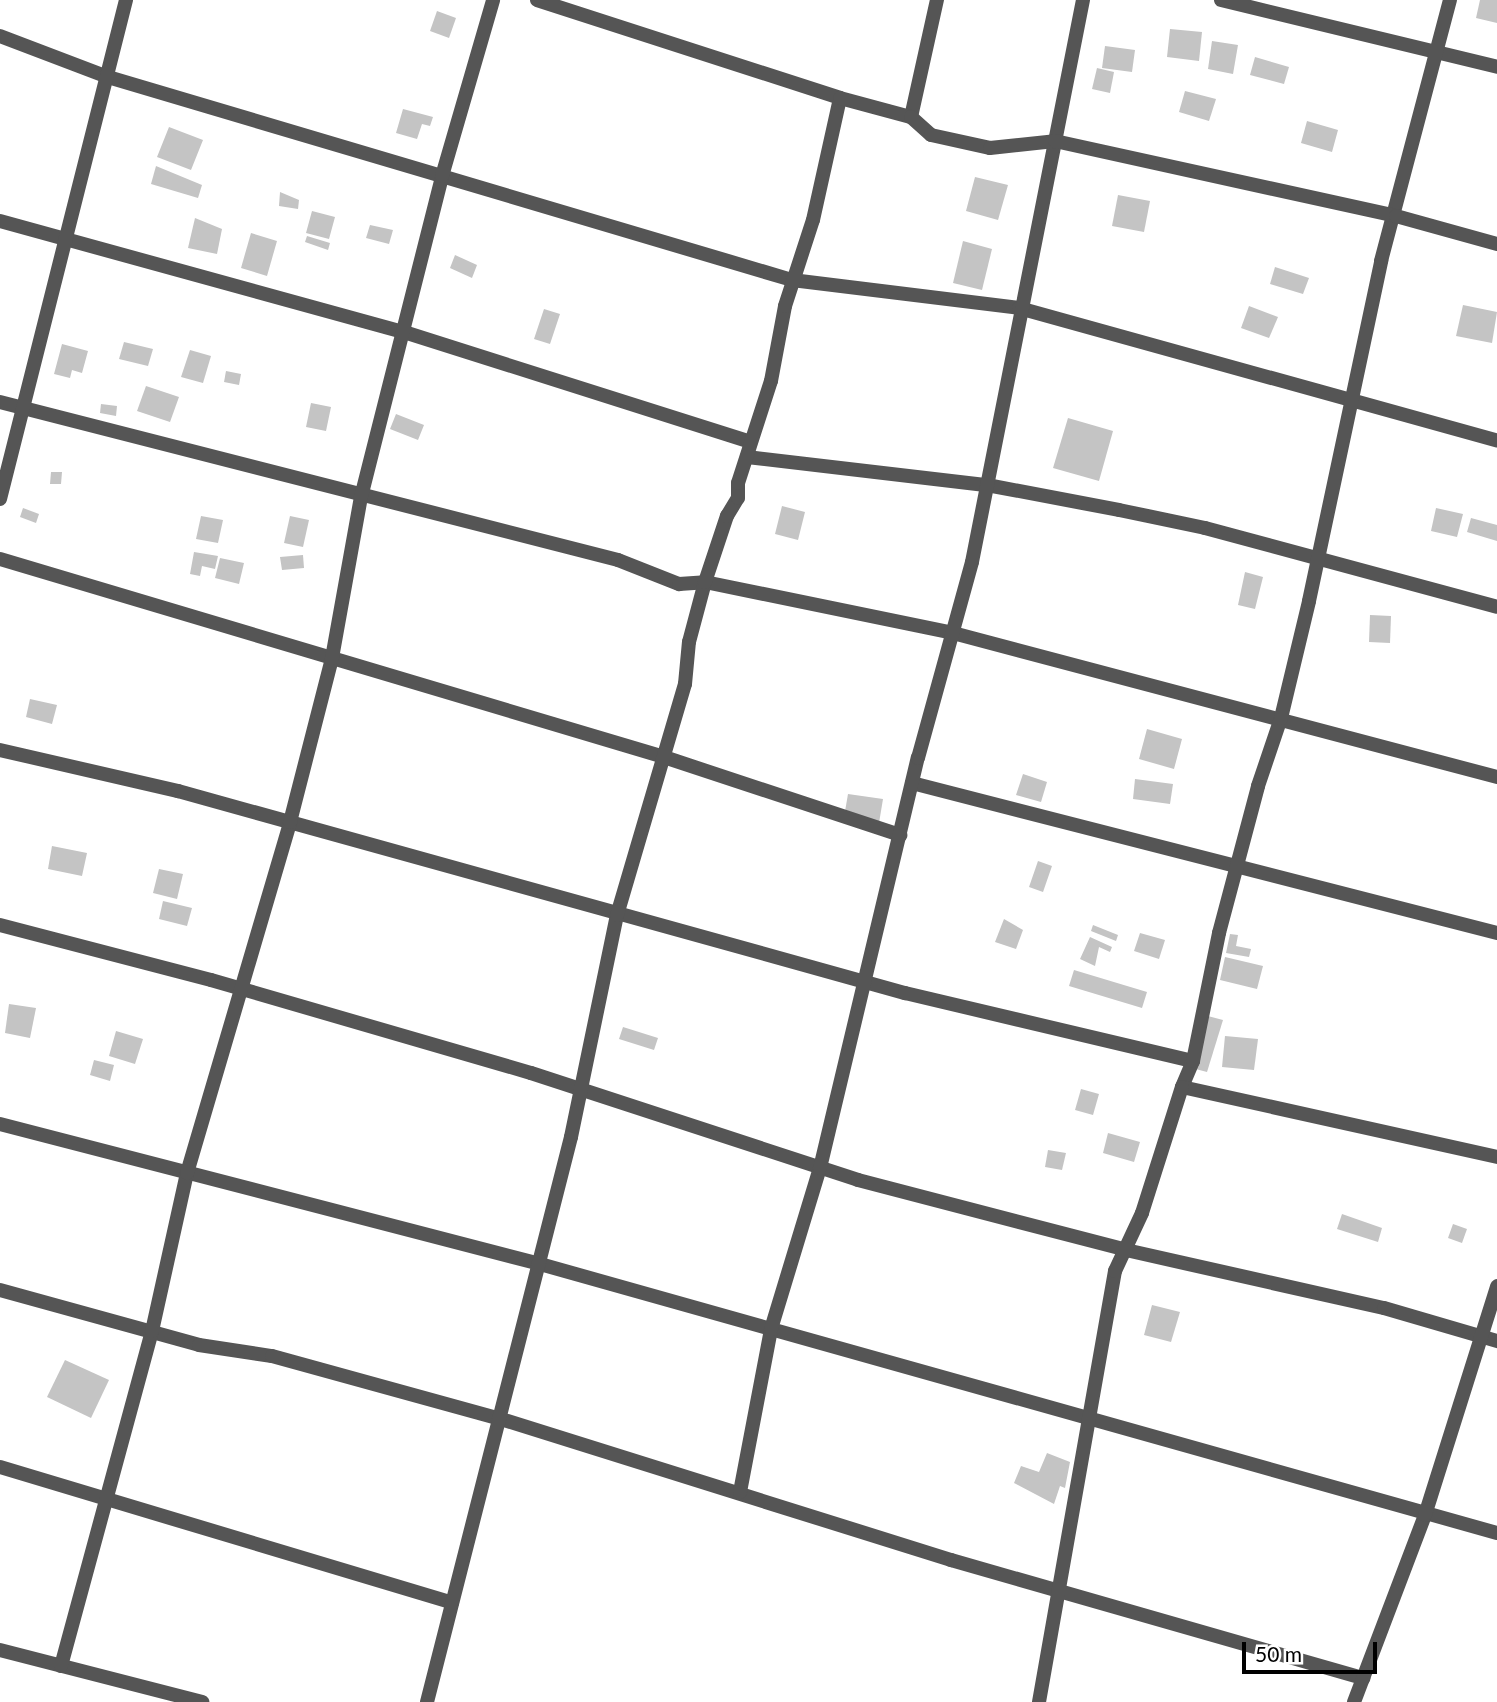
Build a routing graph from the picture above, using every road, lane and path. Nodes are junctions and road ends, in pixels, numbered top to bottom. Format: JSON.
{"nodes":[{"id":1,"x":126,"y":0,"type":"edge"},
{"id":2,"x":493,"y":0,"type":"edge"},
{"id":3,"x":537,"y":0,"type":"edge"},
{"id":4,"x":937,"y":0,"type":"edge"},
{"id":5,"x":1083,"y":0,"type":"edge"},
{"id":6,"x":1221,"y":0,"type":"edge"},
{"id":7,"x":1450,"y":0,"type":"edge"},
{"id":8,"x":0,"y":36,"type":"edge"},
{"id":9,"x":1438,"y":50,"type":"junction"},
{"id":10,"x":1497,"y":67,"type":"edge"},
{"id":11,"x":108,"y":76,"type":"junction"},
{"id":12,"x":840,"y":98,"type":"junction"},
{"id":13,"x":911,"y":117,"type":"junction"},
{"id":14,"x":1055,"y":141,"type":"junction"},
{"id":15,"x":442,"y":176,"type":"junction"},
{"id":16,"x":1396,"y":216,"type":"junction"},
{"id":17,"x":0,"y":221,"type":"edge"},
{"id":18,"x":64,"y":238,"type":"junction"},
{"id":19,"x":1497,"y":244,"type":"edge"},
{"id":20,"x":792,"y":280,"type":"junction"},
{"id":21,"x":1019,"y":308,"type":"junction"},
{"id":22,"x":404,"y":332,"type":"junction"},
{"id":23,"x":1349,"y":398,"type":"junction"},
{"id":24,"x":0,"y":402,"type":"edge"},
{"id":25,"x":21,"y":407,"type":"junction"},
{"id":26,"x":1497,"y":442,"type":"edge"},
{"id":27,"x":748,"y":450,"type":"junction"},
{"id":28,"x":987,"y":485,"type":"junction"},
{"id":29,"x":361,"y":497,"type":"junction"},
{"id":30,"x":0,"y":499,"type":"edge"},
{"id":31,"x":0,"y":559,"type":"edge"},
{"id":32,"x":1317,"y":561,"type":"junction"},
{"id":33,"x":705,"y":582,"type":"junction"},
{"id":34,"x":1497,"y":607,"type":"edge"},
{"id":35,"x":953,"y":634,"type":"junction"},
{"id":36,"x":332,"y":658,"type":"junction"},
{"id":37,"x":1282,"y":718,"type":"junction"},
{"id":38,"x":0,"y":750,"type":"edge"},
{"id":39,"x":664,"y":757,"type":"junction"},
{"id":40,"x":1497,"y":777,"type":"edge"},
{"id":41,"x":912,"y":783,"type":"junction"},
{"id":42,"x":290,"y":822,"type":"junction"},
{"id":43,"x":900,"y":835,"type":"junction"},
{"id":44,"x":1238,"y":866,"type":"junction"},
{"id":45,"x":617,"y":915,"type":"junction"},
{"id":46,"x":0,"y":925,"type":"edge"},
{"id":47,"x":1497,"y":933,"type":"edge"},
{"id":48,"x":865,"y":982,"type":"junction"},
{"id":49,"x":244,"y":990,"type":"junction"},
{"id":50,"x":1193,"y":1061,"type":"junction"},
{"id":51,"x":1182,"y":1087,"type":"junction"},
{"id":52,"x":579,"y":1088,"type":"junction"},
{"id":53,"x":0,"y":1124,"type":"edge"},
{"id":54,"x":1497,"y":1157,"type":"edge"},
{"id":55,"x":820,"y":1168,"type":"junction"},
{"id":56,"x":187,"y":1173,"type":"junction"},
{"id":57,"x":1125,"y":1250,"type":"junction"},
{"id":58,"x":540,"y":1264,"type":"junction"},
{"id":59,"x":1497,"y":1286,"type":"edge"},
{"id":60,"x":0,"y":1290,"type":"edge"},
{"id":61,"x":771,"y":1329,"type":"junction"},
{"id":62,"x":152,"y":1331,"type":"junction"},
{"id":63,"x":1480,"y":1336,"type":"junction"},
{"id":64,"x":1497,"y":1341,"type":"edge"},
{"id":65,"x":501,"y":1419,"type":"junction"},
{"id":66,"x":1092,"y":1419,"type":"junction"},
{"id":67,"x":0,"y":1467,"type":"edge"},
{"id":68,"x":740,"y":1492,"type":"junction"},
{"id":69,"x":105,"y":1498,"type":"junction"},
{"id":70,"x":1425,"y":1515,"type":"junction"},
{"id":71,"x":1497,"y":1533,"type":"edge"},
{"id":72,"x":1059,"y":1591,"type":"junction"},
{"id":73,"x":452,"y":1603,"type":"junction"},
{"id":74,"x":0,"y":1650,"type":"edge"},
{"id":75,"x":61,"y":1666,"type":"junction"},
{"id":76,"x":1363,"y":1678,"type":"junction"},
{"id":77,"x":202,"y":1702,"type":"edge"},
{"id":78,"x":427,"y":1702,"type":"edge"},
{"id":79,"x":1039,"y":1702,"type":"edge"},
{"id":80,"x":1354,"y":1702,"type":"edge"}],
"edges":[{"from":1,"to":11,"type":"street"},
{"from":2,"to":15,"type":"street"},
{"from":3,"to":12,"type":"street"},
{"from":4,"to":13,"type":"street"},
{"from":5,"to":14,"type":"street"},
{"from":6,"to":9,"type":"street"},
{"from":7,"to":9,"type":"street"},
{"from":8,"to":11,"type":"street"},
{"from":9,"to":10,"type":"street"},
{"from":9,"to":16,"type":"street"},
{"from":11,"to":15,"type":"street"},
{"from":11,"to":18,"type":"street"},
{"from":12,"to":13,"type":"street"},
{"from":12,"to":20,"type":"street"},
{"from":13,"to":14,"type":"street"},
{"from":14,"to":16,"type":"street"},
{"from":14,"to":21,"type":"street"},
{"from":15,"to":20,"type":"street"},
{"from":15,"to":22,"type":"street"},
{"from":16,"to":19,"type":"street"},
{"from":16,"to":23,"type":"street"},
{"from":17,"to":18,"type":"street"},
{"from":18,"to":22,"type":"street"},
{"from":18,"to":25,"type":"street"},
{"from":20,"to":21,"type":"street"},
{"from":20,"to":27,"type":"street"},
{"from":21,"to":23,"type":"street"},
{"from":21,"to":28,"type":"street"},
{"from":22,"to":27,"type":"street"},
{"from":22,"to":29,"type":"street"},
{"from":23,"to":26,"type":"street"},
{"from":23,"to":32,"type":"street"},
{"from":24,"to":25,"type":"street"},
{"from":25,"to":29,"type":"street"},
{"from":25,"to":30,"type":"street"},
{"from":27,"to":28,"type":"street"},
{"from":27,"to":33,"type":"street"},
{"from":28,"to":32,"type":"street"},
{"from":28,"to":35,"type":"street"},
{"from":29,"to":33,"type":"street"},
{"from":29,"to":36,"type":"street"},
{"from":31,"to":36,"type":"street"},
{"from":32,"to":34,"type":"street"},
{"from":32,"to":37,"type":"street"},
{"from":33,"to":35,"type":"street"},
{"from":33,"to":39,"type":"street"},
{"from":35,"to":37,"type":"street"},
{"from":35,"to":41,"type":"street"},
{"from":36,"to":39,"type":"street"},
{"from":36,"to":42,"type":"street"},
{"from":37,"to":40,"type":"street"},
{"from":37,"to":44,"type":"street"},
{"from":38,"to":42,"type":"street"},
{"from":39,"to":43,"type":"street"},
{"from":39,"to":45,"type":"street"},
{"from":41,"to":43,"type":"street"},
{"from":41,"to":44,"type":"street"},
{"from":42,"to":45,"type":"street"},
{"from":42,"to":49,"type":"street"},
{"from":43,"to":48,"type":"street"},
{"from":44,"to":47,"type":"street"},
{"from":44,"to":50,"type":"street"},
{"from":45,"to":48,"type":"street"},
{"from":45,"to":52,"type":"street"},
{"from":46,"to":49,"type":"street"},
{"from":48,"to":50,"type":"street"},
{"from":48,"to":55,"type":"street"},
{"from":49,"to":52,"type":"street"},
{"from":49,"to":56,"type":"street"},
{"from":50,"to":51,"type":"street"},
{"from":51,"to":54,"type":"street"},
{"from":51,"to":57,"type":"street"},
{"from":52,"to":55,"type":"street"},
{"from":52,"to":58,"type":"street"},
{"from":53,"to":56,"type":"street"},
{"from":55,"to":57,"type":"street"},
{"from":55,"to":61,"type":"street"},
{"from":56,"to":58,"type":"street"},
{"from":56,"to":62,"type":"street"},
{"from":57,"to":63,"type":"street"},
{"from":57,"to":66,"type":"street"},
{"from":58,"to":61,"type":"street"},
{"from":58,"to":65,"type":"street"},
{"from":59,"to":63,"type":"street"},
{"from":60,"to":62,"type":"street"},
{"from":61,"to":66,"type":"street"},
{"from":61,"to":68,"type":"street"},
{"from":62,"to":65,"type":"street"},
{"from":62,"to":69,"type":"street"},
{"from":63,"to":64,"type":"street"},
{"from":63,"to":70,"type":"street"},
{"from":65,"to":68,"type":"street"},
{"from":65,"to":73,"type":"street"},
{"from":66,"to":70,"type":"street"},
{"from":66,"to":72,"type":"street"},
{"from":67,"to":69,"type":"street"},
{"from":68,"to":72,"type":"street"},
{"from":69,"to":73,"type":"street"},
{"from":69,"to":75,"type":"street"},
{"from":70,"to":71,"type":"street"},
{"from":70,"to":76,"type":"street"},
{"from":72,"to":76,"type":"street"},
{"from":72,"to":79,"type":"street"},
{"from":73,"to":78,"type":"street"},
{"from":74,"to":75,"type":"street"},
{"from":75,"to":77,"type":"street"},
{"from":76,"to":80,"type":"street"}]}
